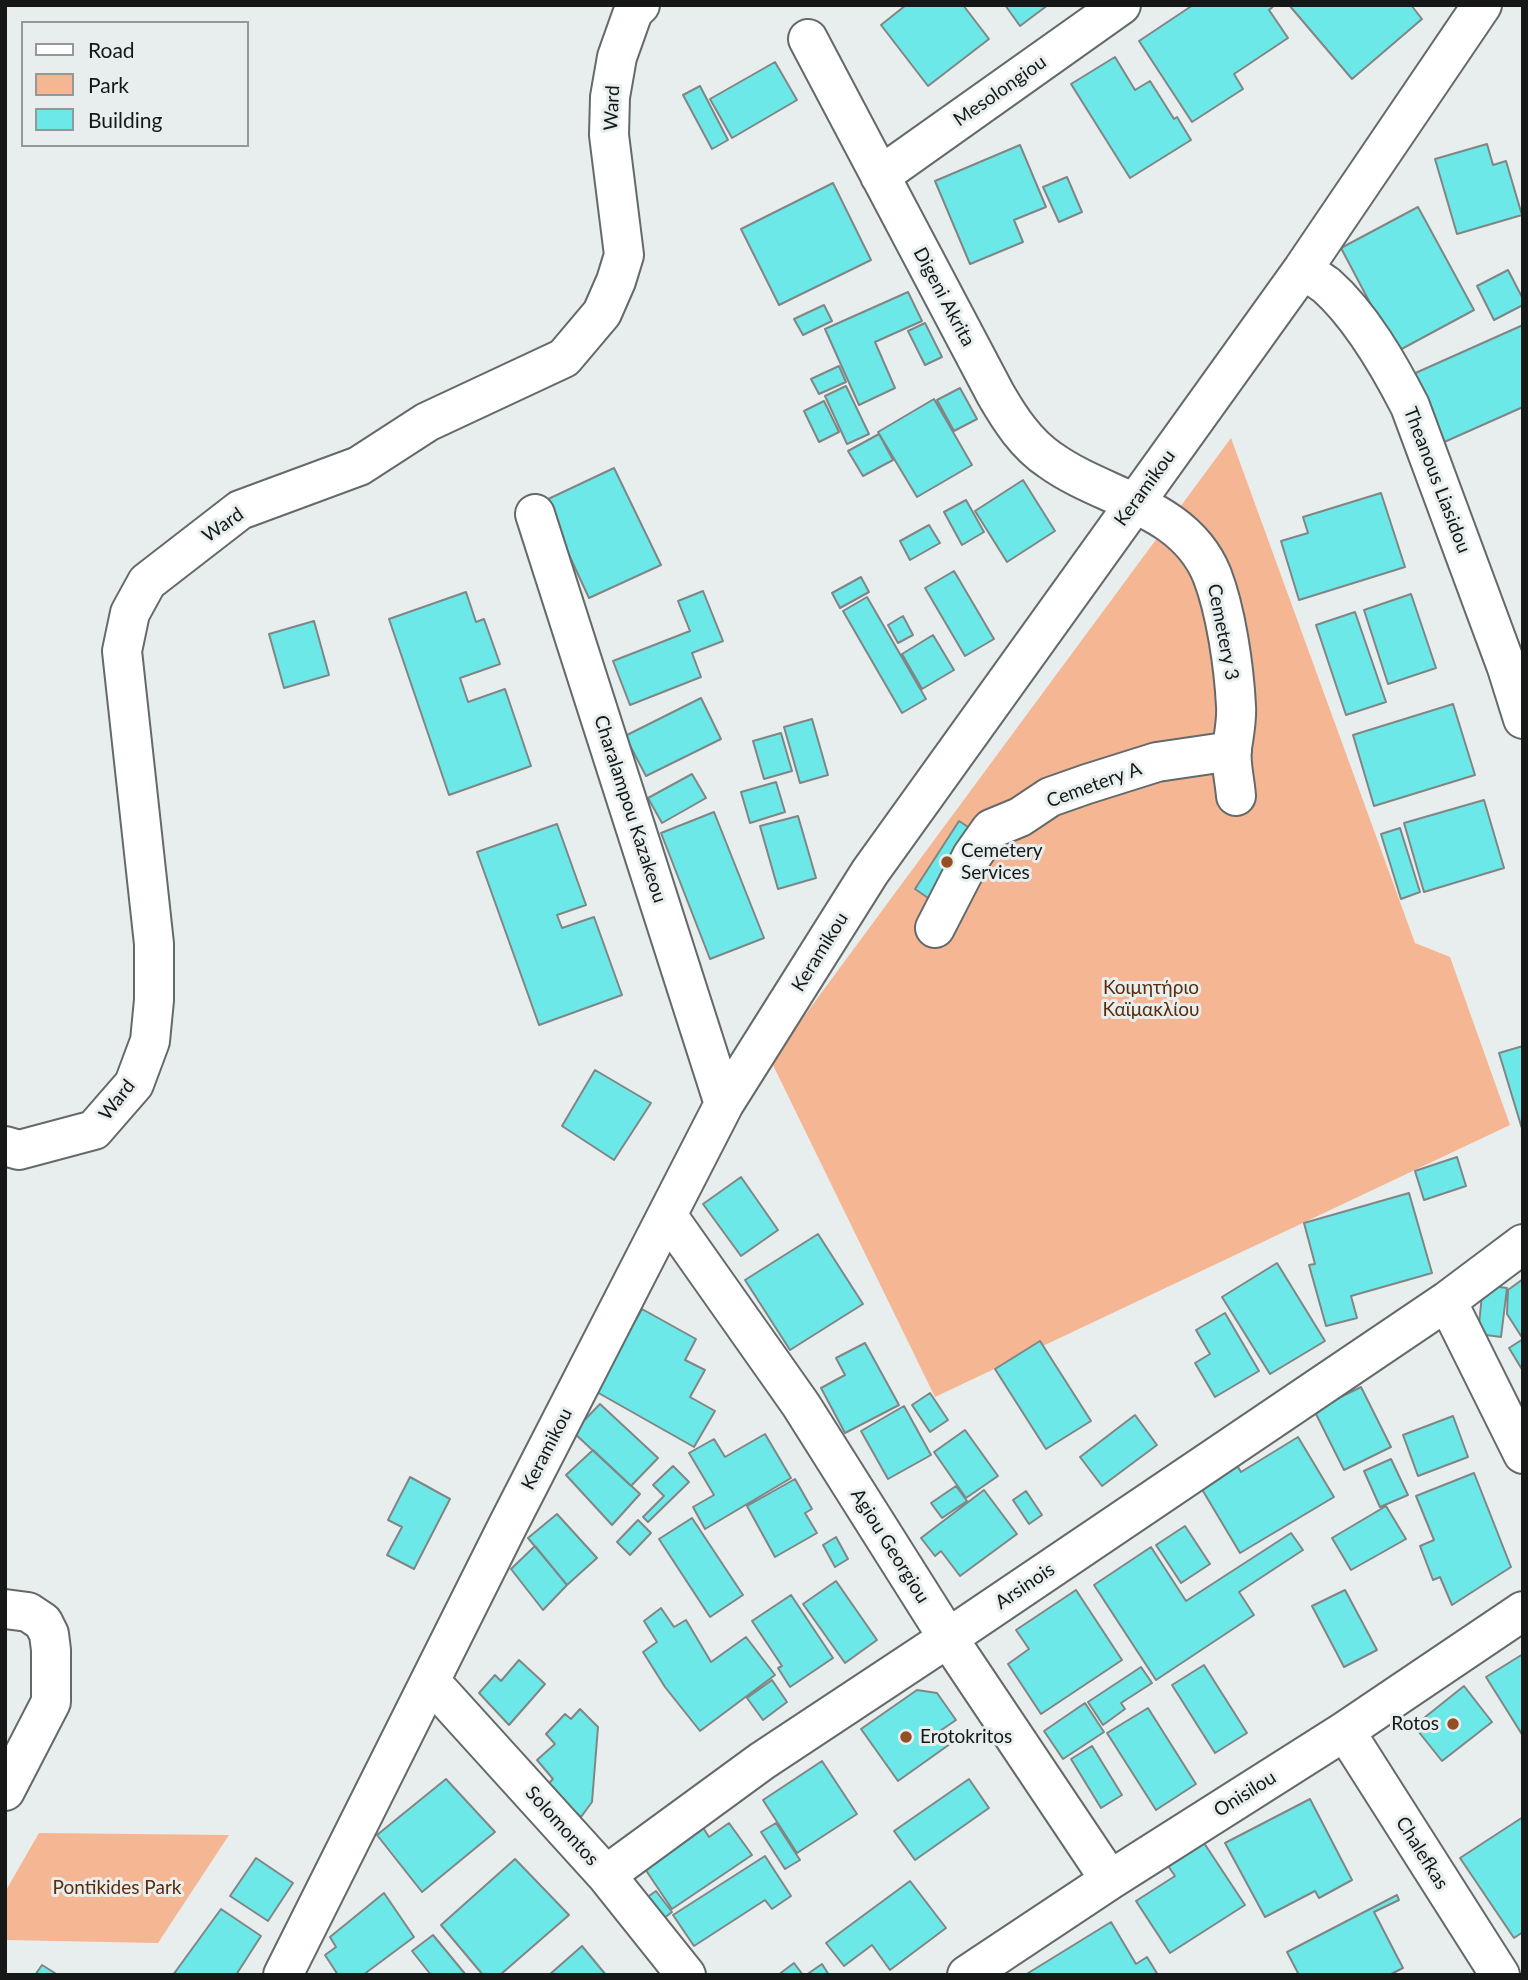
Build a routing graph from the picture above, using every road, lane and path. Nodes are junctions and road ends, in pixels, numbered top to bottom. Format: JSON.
{"nodes":[{"id":1,"x":640,"y":5,"type":"edge"},
{"id":2,"x":1121,"y":5,"type":"edge"},
{"id":3,"x":1482,"y":5,"type":"edge"},
{"id":4,"x":808,"y":39,"type":"dead end"},
{"id":5,"x":880,"y":176,"type":"junction"},
{"id":6,"x":1303,"y":269,"type":"junction"},
{"id":7,"x":1135,"y":502,"type":"junction"},
{"id":8,"x":535,"y":514,"type":"dead end"},
{"id":9,"x":1515,"y":666,"type":"edge"},
{"id":10,"x":1523,"y":719,"type":"edge"},
{"id":11,"x":1232,"y":751,"type":"junction"},
{"id":12,"x":1236,"y":796,"type":"dead end"},
{"id":13,"x":936,"y":928,"type":"dead end"},
{"id":14,"x":724,"y":1104,"type":"junction"},
{"id":15,"x":5,"y":1146,"type":"edge"},
{"id":16,"x":667,"y":1215,"type":"junction"},
{"id":17,"x":1523,"y":1244,"type":"edge"},
{"id":18,"x":1447,"y":1301,"type":"junction"},
{"id":19,"x":1523,"y":1454,"type":"edge"},
{"id":20,"x":5,"y":1609,"type":"edge"},
{"id":21,"x":1523,"y":1611,"type":"edge"},
{"id":22,"x":948,"y":1638,"type":"junction"},
{"id":23,"x":431,"y":1682,"type":"junction"},
{"id":24,"x":1345,"y":1731,"type":"junction"},
{"id":25,"x":20,"y":1736,"type":"edge"},
{"id":26,"x":5,"y":1791,"type":"edge"},
{"id":27,"x":606,"y":1875,"type":"junction"},
{"id":28,"x":1110,"y":1880,"type":"junction"},
{"id":29,"x":1523,"y":1961,"type":"edge"},
{"id":30,"x":286,"y":1973,"type":"edge"},
{"id":31,"x":686,"y":1975,"type":"edge"},
{"id":32,"x":967,"y":1975,"type":"edge"},
{"id":33,"x":1501,"y":1975,"type":"edge"}],
"edges":[{"from":1,"to":15,"type":"street","name":"Ward"},
{"from":2,"to":5,"type":"street","name":"Mesolongiou"},
{"from":3,"to":6,"type":"street","name":"Keramikou"},
{"from":4,"to":5,"type":"street","name":"Digeni Akrita"},
{"from":5,"to":7,"type":"street","name":"Digeni Akrita"},
{"from":6,"to":7,"type":"street","name":"Keramikou"},
{"from":6,"to":9,"type":"street","name":"Theanous Liasidou"},
{"from":7,"to":11,"type":"street","name":"Cemetery 3"},
{"from":7,"to":14,"type":"street","name":"Keramikou"},
{"from":8,"to":14,"type":"street","name":"Charalampou Kazakeou"},
{"from":9,"to":10,"type":"street","name":"Theanous Liasidou"},
{"from":11,"to":12,"type":"street","name":"Cemetery 3"},
{"from":11,"to":13,"type":"street","name":"Cemetery A"},
{"from":14,"to":16,"type":"street","name":"Keramikou"},
{"from":16,"to":22,"type":"street","name":"Agiou Georgiou"},
{"from":16,"to":23,"type":"street","name":"Keramikou"},
{"from":17,"to":18,"type":"street","name":"Arsinois"},
{"from":18,"to":19,"type":"street"},
{"from":18,"to":22,"type":"street","name":"Arsinois"},
{"from":20,"to":25,"type":"street"},
{"from":21,"to":24,"type":"street","name":"Onisilou"},
{"from":22,"to":27,"type":"street","name":"Arsinois"},
{"from":22,"to":28,"type":"street","name":"Agiou Georgiou"},
{"from":23,"to":27,"type":"street","name":"Solomontos"},
{"from":23,"to":30,"type":"street","name":"Keramikou"},
{"from":24,"to":28,"type":"street","name":"Onisilou"},
{"from":24,"to":33,"type":"street","name":"Chalefkas"},
{"from":25,"to":26,"type":"street"},
{"from":27,"to":31,"type":"street","name":"Solomontos"},
{"from":28,"to":32,"type":"street","name":"Onisilou"},
{"from":29,"to":33,"type":"street"}]}
